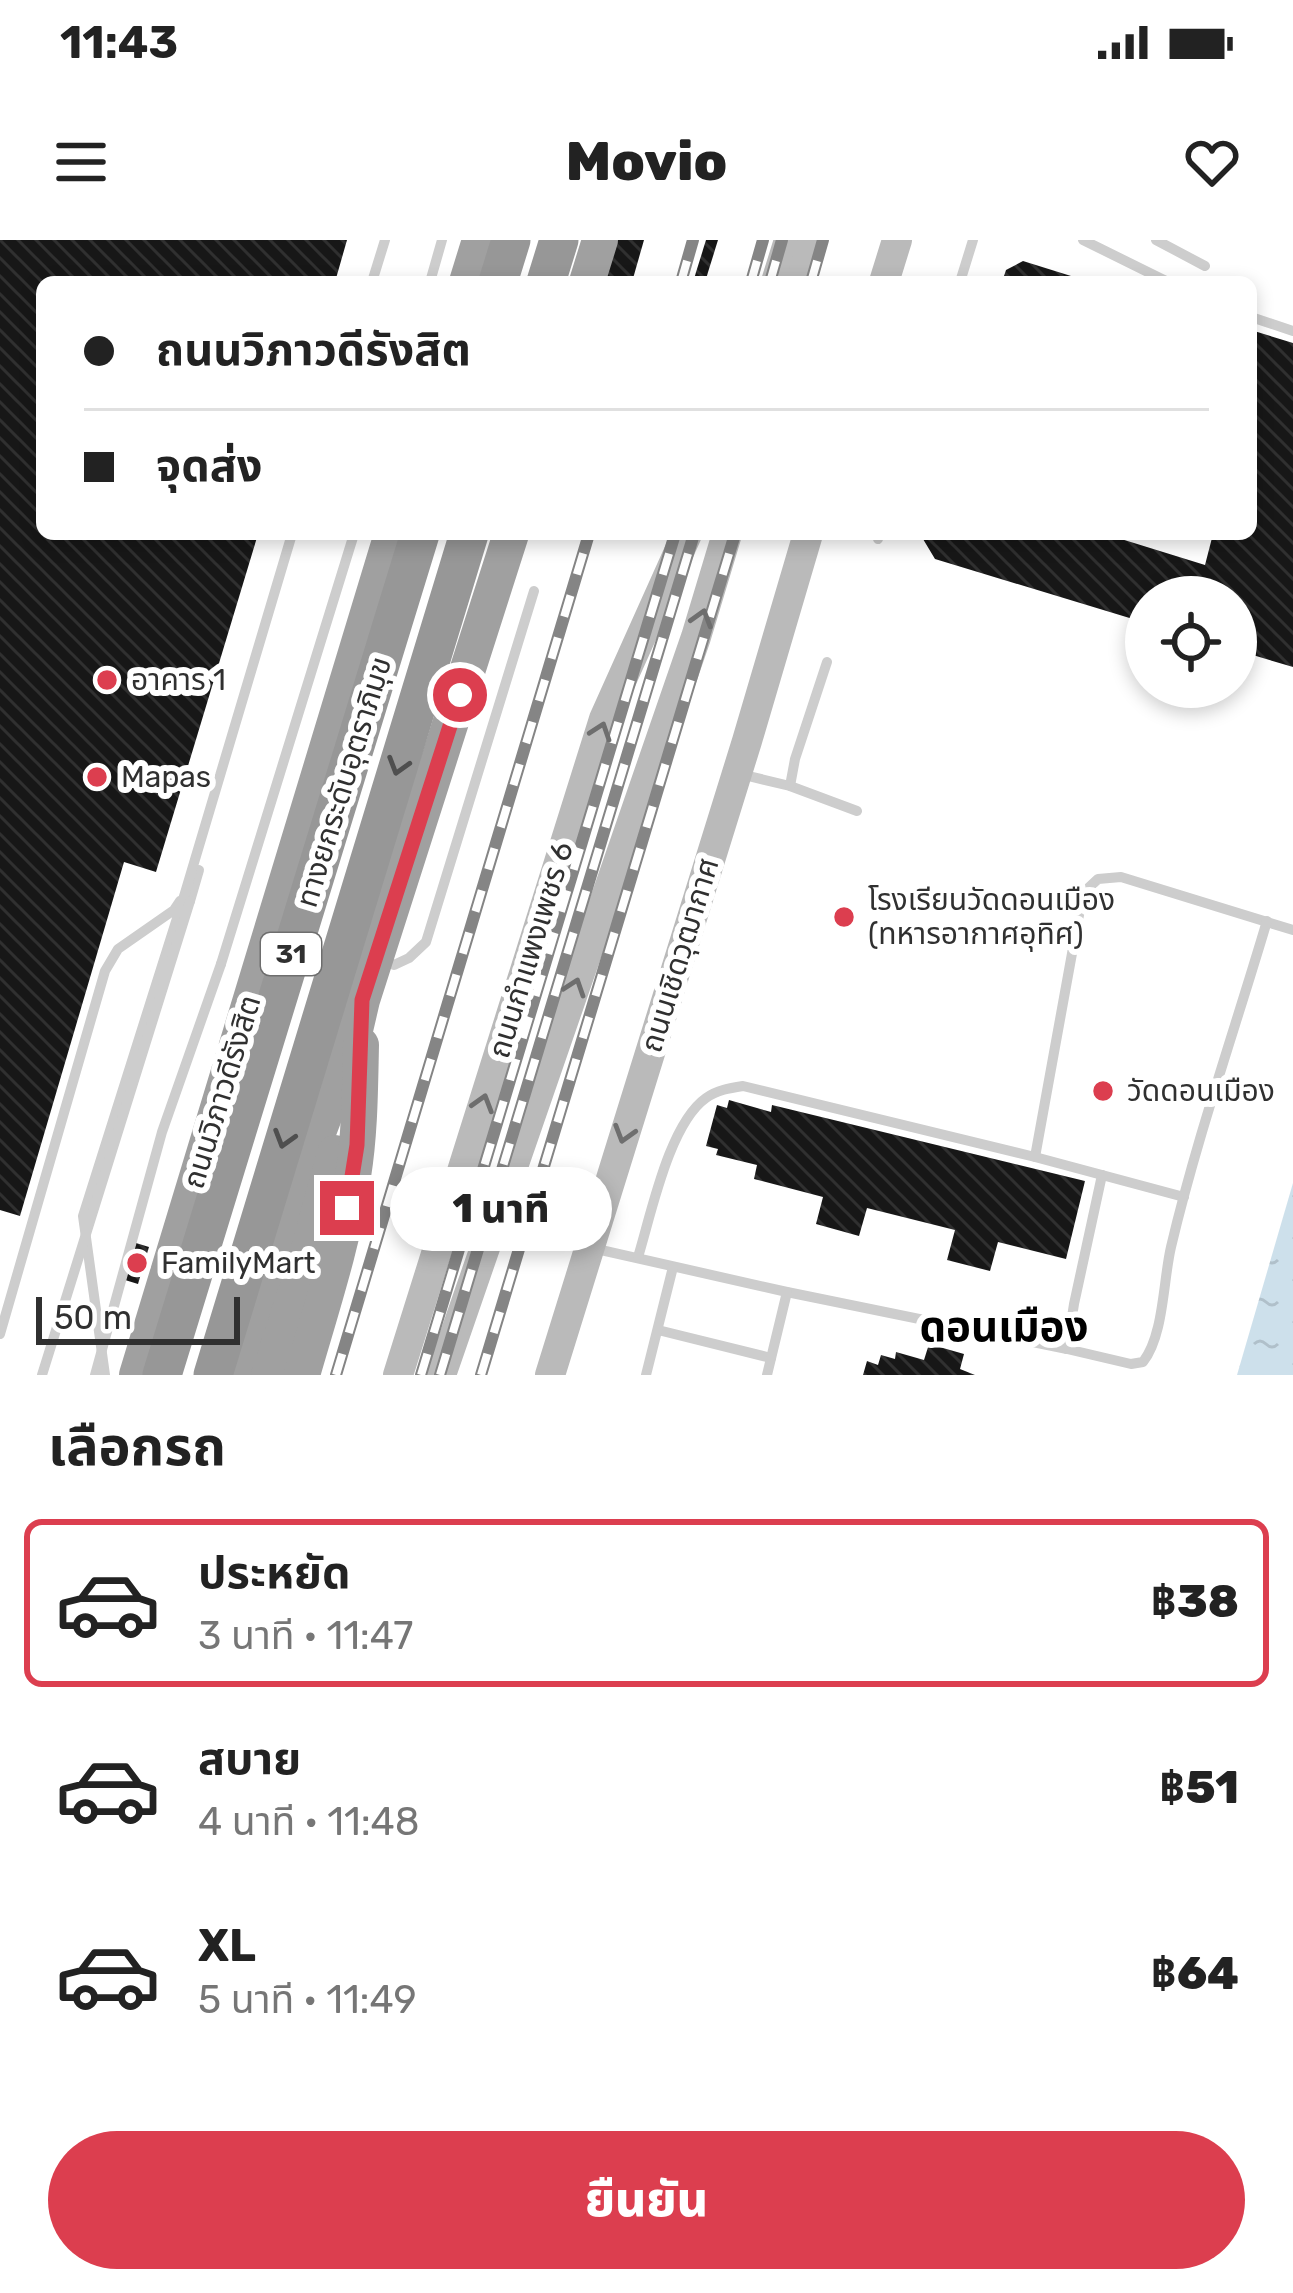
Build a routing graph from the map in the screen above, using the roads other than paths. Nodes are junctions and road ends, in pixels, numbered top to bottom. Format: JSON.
{"nodes":[{"id":1,"x":382,"y":240,"type":"edge"},
{"id":2,"x":442,"y":240,"type":"edge"},
{"id":3,"x":480,"y":240,"type":"edge"},
{"id":4,"x":511,"y":240,"type":"edge"},
{"id":5,"x":559,"y":240,"type":"edge"},
{"id":6,"x":600,"y":240,"type":"edge"},
{"id":7,"x":788,"y":240,"type":"edge"},
{"id":8,"x":813,"y":240,"type":"edge"},
{"id":9,"x":897,"y":240,"type":"edge"},
{"id":10,"x":973,"y":240,"type":"edge"},
{"id":11,"x":1083,"y":240,"type":"edge"},
{"id":12,"x":1156,"y":240,"type":"edge"},
{"id":13,"x":1205,"y":266,"type":"dead end"},
{"id":14,"x":371,"y":276,"type":"edge"},
{"id":15,"x":432,"y":276,"type":"edge"},
{"id":16,"x":469,"y":276,"type":"edge"},
{"id":17,"x":500,"y":276,"type":"edge"},
{"id":18,"x":548,"y":276,"type":"edge"},
{"id":19,"x":589,"y":276,"type":"edge"},
{"id":20,"x":778,"y":276,"type":"edge"},
{"id":21,"x":803,"y":276,"type":"edge"},
{"id":22,"x":886,"y":276,"type":"edge"},
{"id":23,"x":962,"y":276,"type":"edge"},
{"id":24,"x":1156,"y":276,"type":"edge"},
{"id":25,"x":1257,"y":319,"type":"edge"},
{"id":26,"x":1293,"y":331,"type":"edge"},
{"id":27,"x":293,"y":540,"type":"edge"},
{"id":28,"x":352,"y":540,"type":"edge"},
{"id":29,"x":390,"y":540,"type":"edge"},
{"id":30,"x":418,"y":540,"type":"edge"},
{"id":31,"x":467,"y":540,"type":"edge"},
{"id":32,"x":509,"y":540,"type":"edge"},
{"id":33,"x":684,"y":540,"type":"edge"},
{"id":34,"x":725,"y":540,"type":"edge"},
{"id":35,"x":806,"y":540,"type":"edge"},
{"id":36,"x":534,"y":591,"type":"dead end"},
{"id":37,"x":827,"y":662,"type":"dead end"},
{"id":38,"x":737,"y":773,"type":"junction"},
{"id":39,"x":790,"y":786,"type":"junction"},
{"id":40,"x":857,"y":812,"type":"dead end"},
{"id":41,"x":188,"y":897,"type":"junction"},
{"id":42,"x":1267,"y":921,"type":"junction"},
{"id":43,"x":1293,"y":929,"type":"edge"},
{"id":44,"x":376,"y":957,"type":"junction"},
{"id":45,"x":362,"y":1000,"type":"junction"},
{"id":46,"x":352,"y":1042,"type":"junction"},
{"id":47,"x":1035,"y":1157,"type":"junction"},
{"id":48,"x":1102,"y":1175,"type":"junction"},
{"id":49,"x":1184,"y":1198,"type":"junction"},
{"id":50,"x":588,"y":1247,"type":"junction"},
{"id":51,"x":638,"y":1257,"type":"junction"},
{"id":52,"x":673,"y":1268,"type":"junction"},
{"id":53,"x":787,"y":1292,"type":"junction"},
{"id":54,"x":658,"y":1330,"type":"junction"},
{"id":55,"x":0,"y":1334,"type":"edge"},
{"id":56,"x":1067,"y":1349,"type":"junction"},
{"id":57,"x":771,"y":1358,"type":"junction"},
{"id":58,"x":42,"y":1375,"type":"edge"},
{"id":59,"x":94,"y":1375,"type":"edge"},
{"id":60,"x":105,"y":1375,"type":"edge"},
{"id":61,"x":137,"y":1375,"type":"edge"},
{"id":62,"x":162,"y":1375,"type":"edge"},
{"id":63,"x":213,"y":1375,"type":"edge"},
{"id":64,"x":244,"y":1375,"type":"edge"},
{"id":65,"x":269,"y":1375,"type":"edge"},
{"id":66,"x":302,"y":1375,"type":"edge"},
{"id":67,"x":398,"y":1375,"type":"edge"},
{"id":68,"x":441,"y":1375,"type":"edge"},
{"id":69,"x":550,"y":1375,"type":"edge"},
{"id":70,"x":646,"y":1375,"type":"edge"},
{"id":71,"x":767,"y":1375,"type":"edge"}],
"edges":[{"from":1,"to":14,"type":"lane"},
{"from":2,"to":15,"type":"lane"},
{"from":3,"to":16,"type":"highway"},
{"from":4,"to":17,"type":"highway"},
{"from":5,"to":18,"type":"highway"},
{"from":6,"to":19,"type":"highway"},
{"from":7,"to":20,"type":"main road"},
{"from":8,"to":21,"type":"main road"},
{"from":9,"to":22,"type":"main road"},
{"from":10,"to":23,"type":"lane"},
{"from":11,"to":24,"type":"lane"},
{"from":12,"to":13,"type":"lane"},
{"from":25,"to":26,"type":"lane"},
{"from":27,"to":41,"type":"lane"},
{"from":28,"to":59,"type":"lane","bridge":true},
{"from":29,"to":61,"type":"highway","name":"ถนนวิภาวดีรังสิต","number":"31"},
{"from":30,"to":62,"type":"highway","name":"ทางยกระดับอุตราภิมุข","number":"31"},
{"from":31,"to":63,"type":"highway","name":"ทางยกระดับอุตราภิมุข","number":"31","one_way":true},
{"from":32,"to":44,"type":"highway"},
{"from":67,"to":33,"type":"main road","name":"ถนนกำแพงเพชร 6","one_way":true},
{"from":68,"to":34,"type":"main road","name":"ถนนกำแพงเพชร 6","one_way":true},
{"from":35,"to":38,"type":"main road","name":"ถนนเชิดวุฒากาศ"},
{"from":36,"to":44,"type":"lane"},
{"from":37,"to":39,"type":"lane"},
{"from":38,"to":39,"type":"lane"},
{"from":38,"to":50,"type":"main road","name":"ถนนเชิดวุฒากาศ","one_way":true},
{"from":39,"to":40,"type":"lane"},
{"from":41,"to":55,"type":"lane"},
{"from":41,"to":58,"type":"lane","bridge":true},
{"from":41,"to":60,"type":"lane"},
{"from":42,"to":43,"type":"lane"},
{"from":42,"to":47,"type":"lane"},
{"from":42,"to":49,"type":"lane"},
{"from":44,"to":45,"type":"highway"},
{"from":45,"to":46,"type":"highway"},
{"from":45,"to":66,"type":"highway"},
{"from":46,"to":64,"type":"highway"},
{"from":46,"to":65,"type":"highway"},
{"from":47,"to":48,"type":"lane"},
{"from":47,"to":51,"type":"lane"},
{"from":48,"to":49,"type":"lane"},
{"from":48,"to":56,"type":"lane"},
{"from":49,"to":56,"type":"lane"},
{"from":50,"to":51,"type":"lane"},
{"from":50,"to":69,"type":"main road","name":"ถนนเชิดวุฒากาศ"},
{"from":51,"to":52,"type":"lane"},
{"from":52,"to":53,"type":"lane"},
{"from":52,"to":54,"type":"lane"},
{"from":53,"to":56,"type":"lane"},
{"from":53,"to":57,"type":"lane"},
{"from":54,"to":57,"type":"lane"},
{"from":54,"to":70,"type":"lane"},
{"from":57,"to":71,"type":"lane"}]}
